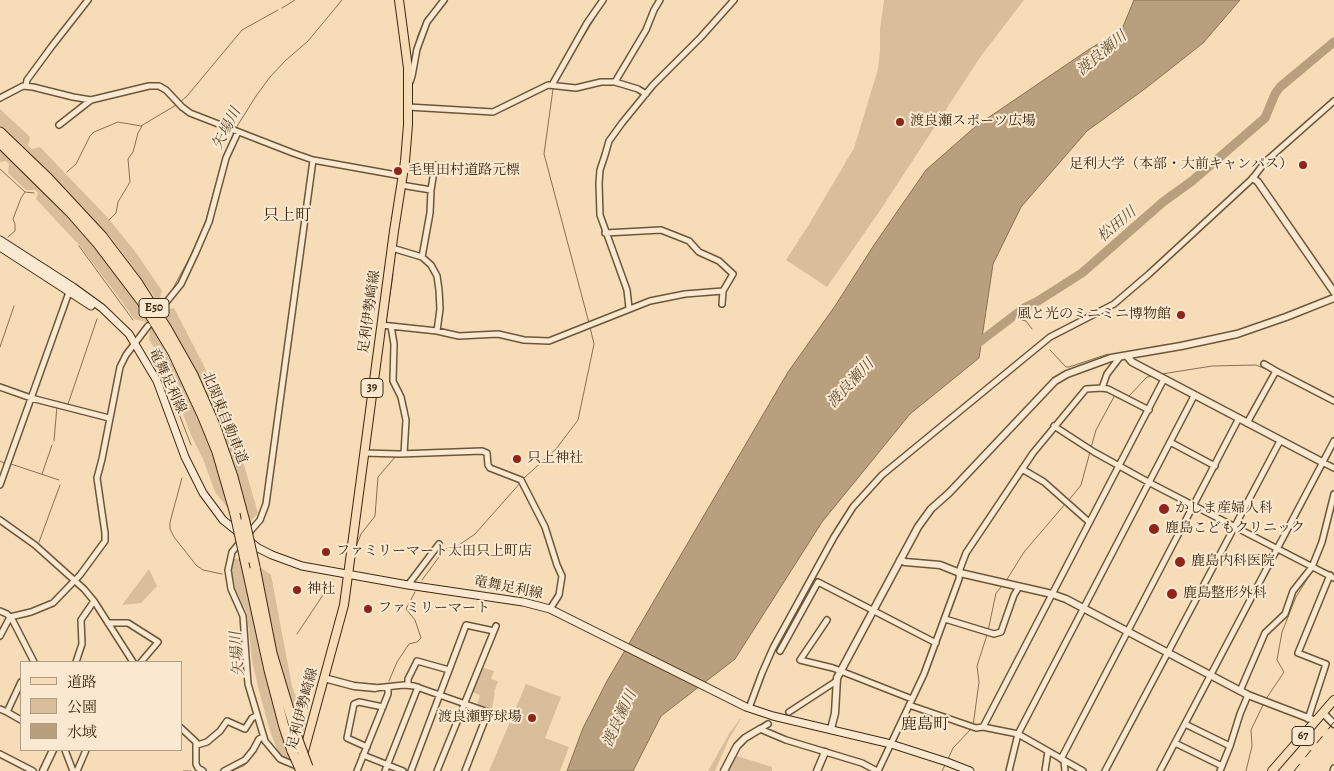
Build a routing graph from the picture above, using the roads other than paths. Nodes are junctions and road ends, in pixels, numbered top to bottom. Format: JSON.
{"nodes":[{"id":1,"x":88,"y":0,"type":"edge"},
{"id":2,"x":399,"y":0,"type":"edge"},
{"id":3,"x":444,"y":0,"type":"edge"},
{"id":4,"x":603,"y":0,"type":"edge"},
{"id":5,"x":660,"y":0,"type":"edge"},
{"id":6,"x":734,"y":0,"type":"edge"},
{"id":7,"x":615,"y":82,"type":"junction"},
{"id":8,"x":408,"y":84,"type":"junction"},
{"id":9,"x":552,"y":85,"type":"junction"},
{"id":10,"x":26,"y":86,"type":"junction"},
{"id":11,"x":646,"y":94,"type":"junction"},
{"id":12,"x":0,"y":98,"type":"edge"},
{"id":13,"x":91,"y":100,"type":"junction"},
{"id":14,"x":1334,"y":101,"type":"edge"},
{"id":15,"x":408,"y":107,"type":"junction"},
{"id":16,"x":59,"y":125,"type":"dead end"},
{"id":17,"x":0,"y":132,"type":"edge"},
{"id":18,"x":238,"y":132,"type":"junction"},
{"id":19,"x":0,"y":143,"type":"edge"},
{"id":20,"x":313,"y":160,"type":"junction"},
{"id":21,"x":435,"y":165,"type":"dead end"},
{"id":22,"x":402,"y":176,"type":"junction"},
{"id":23,"x":1253,"y":178,"type":"junction"},
{"id":24,"x":401,"y":185,"type":"junction"},
{"id":25,"x":431,"y":190,"type":"junction"},
{"id":26,"x":606,"y":233,"type":"junction"},
{"id":27,"x":0,"y":240,"type":"edge"},
{"id":28,"x":0,"y":247,"type":"edge"},
{"id":29,"x":392,"y":248,"type":"junction"},
{"id":30,"x":422,"y":257,"type":"junction"},
{"id":31,"x":723,"y":291,"type":"junction"},
{"id":32,"x":1334,"y":292,"type":"edge"},
{"id":33,"x":68,"y":295,"type":"dead end"},
{"id":34,"x":1334,"y":298,"type":"edge"},
{"id":35,"x":722,"y":304,"type":"dead end"},
{"id":36,"x":164,"y":306,"type":"tunnel mouth"},
{"id":37,"x":629,"y":308,"type":"junction"},
{"id":38,"x":381,"y":325,"type":"junction"},
{"id":39,"x":148,"y":326,"type":"tunnel mouth"},
{"id":40,"x":391,"y":326,"type":"junction"},
{"id":41,"x":437,"y":331,"type":"junction"},
{"id":42,"x":135,"y":344,"type":"junction"},
{"id":43,"x":1124,"y":357,"type":"junction"},
{"id":44,"x":1264,"y":364,"type":"dead end"},
{"id":45,"x":1276,"y":371,"type":"junction"},
{"id":46,"x":1164,"y":379,"type":"junction"},
{"id":47,"x":0,"y":387,"type":"edge"},
{"id":48,"x":1102,"y":388,"type":"junction"},
{"id":49,"x":1194,"y":396,"type":"junction"},
{"id":50,"x":31,"y":398,"type":"junction"},
{"id":51,"x":1334,"y":401,"type":"edge"},
{"id":52,"x":1149,"y":410,"type":"junction"},
{"id":53,"x":109,"y":418,"type":"junction"},
{"id":54,"x":1239,"y":418,"type":"junction"},
{"id":55,"x":1247,"y":423,"type":"junction"},
{"id":56,"x":1054,"y":426,"type":"junction"},
{"id":57,"x":1280,"y":441,"type":"junction"},
{"id":58,"x":1334,"y":441,"type":"edge"},
{"id":59,"x":1170,"y":442,"type":"junction"},
{"id":60,"x":364,"y":453,"type":"junction"},
{"id":61,"x":404,"y":454,"type":"junction"},
{"id":62,"x":1322,"y":462,"type":"junction"},
{"id":63,"x":1119,"y":465,"type":"junction"},
{"id":64,"x":1215,"y":466,"type":"junction"},
{"id":65,"x":1334,"y":468,"type":"edge"},
{"id":66,"x":1022,"y":469,"type":"junction"},
{"id":67,"x":1150,"y":483,"type":"junction"},
{"id":68,"x":0,"y":485,"type":"edge"},
{"id":69,"x":1334,"y":494,"type":"edge"},
{"id":70,"x":1195,"y":506,"type":"junction"},
{"id":71,"x":0,"y":520,"type":"edge"},
{"id":72,"x":1089,"y":522,"type":"junction"},
{"id":73,"x":1235,"y":526,"type":"junction"},
{"id":74,"x":244,"y":538,"type":"junction"},
{"id":75,"x":439,"y":544,"type":"dead end"},
{"id":76,"x":1277,"y":548,"type":"junction"},
{"id":77,"x":900,"y":560,"type":"junction"},
{"id":78,"x":1312,"y":567,"type":"junction"},
{"id":79,"x":960,"y":573,"type":"junction"},
{"id":80,"x":348,"y":574,"type":"junction"},
{"id":81,"x":1333,"y":575,"type":"edge"},
{"id":82,"x":74,"y":581,"type":"junction"},
{"id":83,"x":408,"y":585,"type":"junction"},
{"id":84,"x":1019,"y":587,"type":"junction"},
{"id":85,"x":1052,"y":594,"type":"junction"},
{"id":86,"x":94,"y":601,"type":"junction"},
{"id":87,"x":1083,"y":608,"type":"junction"},
{"id":88,"x":554,"y":610,"type":"junction"},
{"id":89,"x":0,"y":611,"type":"edge"},
{"id":90,"x":872,"y":611,"type":"junction"},
{"id":91,"x":10,"y":616,"type":"junction"},
{"id":92,"x":945,"y":619,"type":"junction"},
{"id":93,"x":826,"y":620,"type":"dead end"},
{"id":94,"x":108,"y":623,"type":"junction"},
{"id":95,"x":1128,"y":632,"type":"junction"},
{"id":96,"x":0,"y":636,"type":"edge"},
{"id":97,"x":936,"y":643,"type":"junction"},
{"id":98,"x":780,"y":651,"type":"dead end"},
{"id":99,"x":1168,"y":652,"type":"junction"},
{"id":100,"x":33,"y":661,"type":"edge"},
{"id":101,"x":76,"y":661,"type":"edge"},
{"id":102,"x":132,"y":661,"type":"edge"},
{"id":103,"x":142,"y":661,"type":"edge"},
{"id":104,"x":449,"y":670,"type":"junction"},
{"id":105,"x":840,"y":670,"type":"junction"},
{"id":106,"x":1211,"y":676,"type":"junction"},
{"id":107,"x":324,"y":678,"type":"junction"},
{"id":108,"x":836,"y":682,"type":"junction"},
{"id":109,"x":20,"y":684,"type":"edge"},
{"id":110,"x":408,"y":685,"type":"junction"},
{"id":111,"x":388,"y":687,"type":"junction"},
{"id":112,"x":418,"y":687,"type":"junction"},
{"id":113,"x":374,"y":688,"type":"joint"},
{"id":114,"x":1240,"y":691,"type":"junction"},
{"id":115,"x":441,"y":695,"type":"junction"},
{"id":116,"x":1248,"y":696,"type":"junction"},
{"id":117,"x":912,"y":699,"type":"junction"},
{"id":118,"x":1334,"y":700,"type":"edge"},
{"id":119,"x":464,"y":704,"type":"junction"},
{"id":120,"x":909,"y":706,"type":"junction"},
{"id":121,"x":383,"y":707,"type":"junction"},
{"id":122,"x":746,"y":707,"type":"junction"},
{"id":123,"x":0,"y":709,"type":"edge"},
{"id":124,"x":7,"y":712,"type":"junction"},
{"id":125,"x":789,"y":712,"type":"dead end"},
{"id":126,"x":1323,"y":713,"type":"junction"},
{"id":127,"x":256,"y":716,"type":"junction"},
{"id":128,"x":20,"y":719,"type":"edge"},
{"id":129,"x":1312,"y":720,"type":"junction"},
{"id":130,"x":768,"y":724,"type":"dead end"},
{"id":131,"x":1185,"y":724,"type":"junction"},
{"id":132,"x":1334,"y":724,"type":"edge"},
{"id":133,"x":983,"y":727,"type":"junction"},
{"id":134,"x":182,"y":729,"type":"edge"},
{"id":135,"x":760,"y":729,"type":"junction"},
{"id":136,"x":831,"y":729,"type":"junction"},
{"id":137,"x":1018,"y":734,"type":"junction"},
{"id":138,"x":263,"y":737,"type":"junction"},
{"id":139,"x":1175,"y":743,"type":"junction"},
{"id":140,"x":891,"y":744,"type":"junction"},
{"id":141,"x":197,"y":745,"type":"junction"},
{"id":142,"x":1230,"y":746,"type":"junction"},
{"id":143,"x":367,"y":747,"type":"junction"},
{"id":144,"x":53,"y":751,"type":"edge"},
{"id":145,"x":65,"y":751,"type":"edge"},
{"id":146,"x":86,"y":751,"type":"edge"},
{"id":147,"x":1048,"y":751,"type":"junction"},
{"id":148,"x":825,"y":752,"type":"junction"},
{"id":149,"x":0,"y":754,"type":"edge"},
{"id":150,"x":363,"y":755,"type":"junction"},
{"id":151,"x":1063,"y":760,"type":"junction"},
{"id":152,"x":388,"y":765,"type":"junction"},
{"id":153,"x":304,"y":769,"type":"edge"},
{"id":154,"x":1221,"y":769,"type":"edge"},
{"id":155,"x":33,"y":771,"type":"edge"},
{"id":156,"x":43,"y":771,"type":"edge"},
{"id":157,"x":73,"y":771,"type":"edge"},
{"id":158,"x":77,"y":771,"type":"edge"},
{"id":159,"x":203,"y":771,"type":"edge"},
{"id":160,"x":224,"y":771,"type":"edge"},
{"id":161,"x":357,"y":771,"type":"edge"},
{"id":162,"x":385,"y":771,"type":"edge"},
{"id":163,"x":403,"y":771,"type":"edge"},
{"id":164,"x":411,"y":771,"type":"edge"},
{"id":165,"x":437,"y":771,"type":"edge"},
{"id":166,"x":465,"y":771,"type":"edge"},
{"id":167,"x":724,"y":771,"type":"edge"},
{"id":168,"x":817,"y":771,"type":"edge"},
{"id":169,"x":877,"y":771,"type":"edge"},
{"id":170,"x":970,"y":771,"type":"edge"},
{"id":171,"x":1009,"y":771,"type":"edge"},
{"id":172,"x":1045,"y":771,"type":"edge"},
{"id":173,"x":1065,"y":771,"type":"edge"},
{"id":174,"x":1083,"y":771,"type":"edge"},
{"id":175,"x":1105,"y":771,"type":"edge"},
{"id":176,"x":1160,"y":771,"type":"edge"},
{"id":177,"x":1272,"y":771,"type":"edge"}],
"edges":[{"from":1,"to":10,"type":"street"},
{"from":2,"to":8,"type":"main road","name":"足利伊勢崎線","number":"39"},
{"from":3,"to":8,"type":"street"},
{"from":4,"to":9,"type":"street"},
{"from":5,"to":7,"type":"street"},
{"from":6,"to":11,"type":"street"},
{"from":7,"to":9,"type":"street"},
{"from":7,"to":11,"type":"street"},
{"from":8,"to":15,"type":"main road","name":"足利伊勢崎線","number":"39"},
{"from":9,"to":15,"type":"street"},
{"from":10,"to":12,"type":"street"},
{"from":10,"to":13,"type":"street"},
{"from":11,"to":26,"type":"street"},
{"from":13,"to":16,"type":"street"},
{"from":13,"to":18,"type":"street"},
{"from":14,"to":23,"type":"street"},
{"from":15,"to":22,"type":"main road","name":"足利伊勢崎線","number":"39"},
{"from":17,"to":153,"type":"highway","name":"北関東自動車道","number":"E50","bridge":true},
{"from":18,"to":20,"type":"street"},
{"from":18,"to":36,"type":"street"},
{"from":19,"to":153,"type":"highway","name":"北関東自動車道","number":"E50","bridge":true},
{"from":20,"to":22,"type":"street"},
{"from":20,"to":74,"type":"street"},
{"from":21,"to":25,"type":"street"},
{"from":22,"to":24,"type":"main road","name":"足利伊勢崎線","number":"39"},
{"from":23,"to":32,"type":"street"},
{"from":23,"to":122,"type":"street"},
{"from":24,"to":25,"type":"street"},
{"from":24,"to":29,"type":"main road","name":"足利伊勢崎線","number":"39"},
{"from":25,"to":30,"type":"street"},
{"from":26,"to":31,"type":"street"},
{"from":26,"to":37,"type":"street"},
{"from":27,"to":42,"type":"main road","name":"竜舞足利線"},
{"from":28,"to":42,"type":"main road","name":"竜舞足利線"},
{"from":29,"to":30,"type":"street"},
{"from":29,"to":38,"type":"main road","name":"足利伊勢崎線","number":"39"},
{"from":30,"to":41,"type":"street"},
{"from":31,"to":35,"type":"street"},
{"from":31,"to":37,"type":"street"},
{"from":33,"to":50,"type":"street"},
{"from":34,"to":43,"type":"street"},
{"from":37,"to":41,"type":"street"},
{"from":38,"to":40,"type":"street"},
{"from":38,"to":60,"type":"main road","name":"足利伊勢崎線","number":"39"},
{"from":39,"to":42,"type":"street"},
{"from":40,"to":41,"type":"street"},
{"from":40,"to":61,"type":"street"},
{"from":42,"to":53,"type":"street"},
{"from":42,"to":74,"type":"main road","name":"竜舞足利線"},
{"from":43,"to":46,"type":"street"},
{"from":43,"to":48,"type":"street"},
{"from":43,"to":77,"type":"street"},
{"from":44,"to":45,"type":"street"},
{"from":45,"to":51,"type":"street"},
{"from":45,"to":55,"type":"street"},
{"from":46,"to":49,"type":"street"},
{"from":46,"to":52,"type":"street"},
{"from":47,"to":50,"type":"street"},
{"from":48,"to":52,"type":"street"},
{"from":48,"to":56,"type":"street"},
{"from":49,"to":54,"type":"street"},
{"from":49,"to":59,"type":"street"},
{"from":50,"to":53,"type":"street"},
{"from":50,"to":68,"type":"street"},
{"from":52,"to":63,"type":"street"},
{"from":53,"to":82,"type":"street"},
{"from":54,"to":55,"type":"street"},
{"from":54,"to":64,"type":"street"},
{"from":55,"to":57,"type":"street"},
{"from":56,"to":63,"type":"street"},
{"from":56,"to":66,"type":"street"},
{"from":57,"to":62,"type":"street"},
{"from":57,"to":73,"type":"street"},
{"from":58,"to":62,"type":"street"},
{"from":59,"to":64,"type":"street"},
{"from":59,"to":67,"type":"street"},
{"from":60,"to":61,"type":"street"},
{"from":60,"to":80,"type":"main road","name":"足利伊勢崎線","number":"39"},
{"from":61,"to":88,"type":"street"},
{"from":62,"to":65,"type":"street"},
{"from":62,"to":76,"type":"street"},
{"from":63,"to":67,"type":"street"},
{"from":63,"to":72,"type":"street"},
{"from":64,"to":70,"type":"street"},
{"from":66,"to":72,"type":"street"},
{"from":66,"to":79,"type":"street"},
{"from":67,"to":70,"type":"street"},
{"from":67,"to":87,"type":"street"},
{"from":69,"to":78,"type":"street"},
{"from":70,"to":73,"type":"street"},
{"from":70,"to":95,"type":"street"},
{"from":71,"to":82,"type":"street"},
{"from":72,"to":85,"type":"street"},
{"from":73,"to":76,"type":"street"},
{"from":73,"to":99,"type":"street"},
{"from":74,"to":80,"type":"main road","name":"竜舞足利線"},
{"from":74,"to":127,"type":"street"},
{"from":75,"to":83,"type":"street"},
{"from":76,"to":78,"type":"street"},
{"from":76,"to":106,"type":"street"},
{"from":77,"to":79,"type":"street"},
{"from":77,"to":90,"type":"street"},
{"from":78,"to":81,"type":"street"},
{"from":78,"to":114,"type":"street"},
{"from":79,"to":84,"type":"street"},
{"from":79,"to":92,"type":"street"},
{"from":80,"to":83,"type":"main road","name":"竜舞足利線"},
{"from":80,"to":107,"type":"main road","name":"足利伊勢崎線","number":"39"},
{"from":81,"to":129,"type":"street"},
{"from":82,"to":86,"type":"street"},
{"from":82,"to":91,"type":"street"},
{"from":83,"to":88,"type":"main road","name":"竜舞足利線"},
{"from":84,"to":85,"type":"street"},
{"from":84,"to":92,"type":"street"},
{"from":85,"to":87,"type":"street"},
{"from":85,"to":133,"type":"street"},
{"from":86,"to":94,"type":"street"},
{"from":86,"to":101,"type":"street"},
{"from":87,"to":95,"type":"street"},
{"from":87,"to":137,"type":"street"},
{"from":88,"to":122,"type":"main road","name":"竜舞足利線"},
{"from":89,"to":91,"type":"street"},
{"from":90,"to":97,"type":"street"},
{"from":90,"to":98,"type":"street"},
{"from":90,"to":105,"type":"street"},
{"from":91,"to":96,"type":"street"},
{"from":91,"to":100,"type":"street"},
{"from":92,"to":97,"type":"street"},
{"from":93,"to":105,"type":"street"},
{"from":94,"to":102,"type":"street"},
{"from":94,"to":103,"type":"street"},
{"from":95,"to":99,"type":"street"},
{"from":95,"to":151,"type":"street"},
{"from":97,"to":117,"type":"street"},
{"from":99,"to":106,"type":"street"},
{"from":99,"to":175,"type":"street"},
{"from":104,"to":110,"type":"street"},
{"from":104,"to":115,"type":"street"},
{"from":104,"to":119,"type":"street"},
{"from":105,"to":108,"type":"street"},
{"from":105,"to":117,"type":"street"},
{"from":106,"to":114,"type":"street"},
{"from":106,"to":131,"type":"street"},
{"from":107,"to":113,"type":"street"},
{"from":107,"to":153,"type":"main road","name":"足利伊勢崎線","number":"39"},
{"from":108,"to":125,"type":"street"},
{"from":108,"to":136,"type":"street"},
{"from":109,"to":124,"type":"street"},
{"from":110,"to":111,"type":"street"},
{"from":110,"to":112,"type":"street"},
{"from":111,"to":113,"type":"street"},
{"from":111,"to":121,"type":"street"},
{"from":112,"to":115,"type":"street"},
{"from":112,"to":152,"type":"street"},
{"from":114,"to":116,"type":"street"},
{"from":115,"to":119,"type":"street"},
{"from":115,"to":164,"type":"street"},
{"from":116,"to":129,"type":"street"},
{"from":116,"to":142,"type":"street"},
{"from":117,"to":120,"type":"street"},
{"from":118,"to":126,"type":"main road","number":"67"},
{"from":119,"to":165,"type":"street"},
{"from":119,"to":166,"type":"street"},
{"from":120,"to":133,"type":"street"},
{"from":120,"to":140,"type":"street"},
{"from":121,"to":143,"type":"street"},
{"from":121,"to":143,"type":"street"},
{"from":122,"to":136,"type":"main road","name":"竜舞足利線"},
{"from":123,"to":124,"type":"street"},
{"from":124,"to":128,"type":"street"},
{"from":126,"to":129,"type":"main road","number":"67"},
{"from":126,"to":132,"type":"street"},
{"from":127,"to":138,"type":"street"},
{"from":127,"to":141,"type":"street"},
{"from":129,"to":177,"type":"main road","number":"67"},
{"from":130,"to":135,"type":"street"},
{"from":131,"to":139,"type":"street"},
{"from":131,"to":142,"type":"street"},
{"from":133,"to":137,"type":"street"},
{"from":134,"to":141,"type":"street"},
{"from":135,"to":148,"type":"street"},
{"from":135,"to":167,"type":"street"},
{"from":136,"to":140,"type":"main road","name":"竜舞足利線"},
{"from":137,"to":147,"type":"street"},
{"from":137,"to":171,"type":"street"},
{"from":138,"to":153,"type":"street"},
{"from":138,"to":160,"type":"street"},
{"from":139,"to":154,"type":"street"},
{"from":139,"to":176,"type":"street"},
{"from":140,"to":169,"type":"street"},
{"from":140,"to":170,"type":"main road","name":"竜舞足利線"},
{"from":141,"to":159,"type":"street"},
{"from":142,"to":154,"type":"street"},
{"from":143,"to":150,"type":"street"},
{"from":144,"to":156,"type":"street"},
{"from":145,"to":157,"type":"street"},
{"from":146,"to":158,"type":"street"},
{"from":147,"to":151,"type":"street"},
{"from":147,"to":172,"type":"street"},
{"from":148,"to":168,"type":"street"},
{"from":148,"to":169,"type":"street"},
{"from":149,"to":155,"type":"street"},
{"from":150,"to":152,"type":"street"},
{"from":150,"to":161,"type":"street"},
{"from":151,"to":173,"type":"street"},
{"from":151,"to":174,"type":"street"},
{"from":152,"to":162,"type":"street"},
{"from":152,"to":163,"type":"street"}]}
